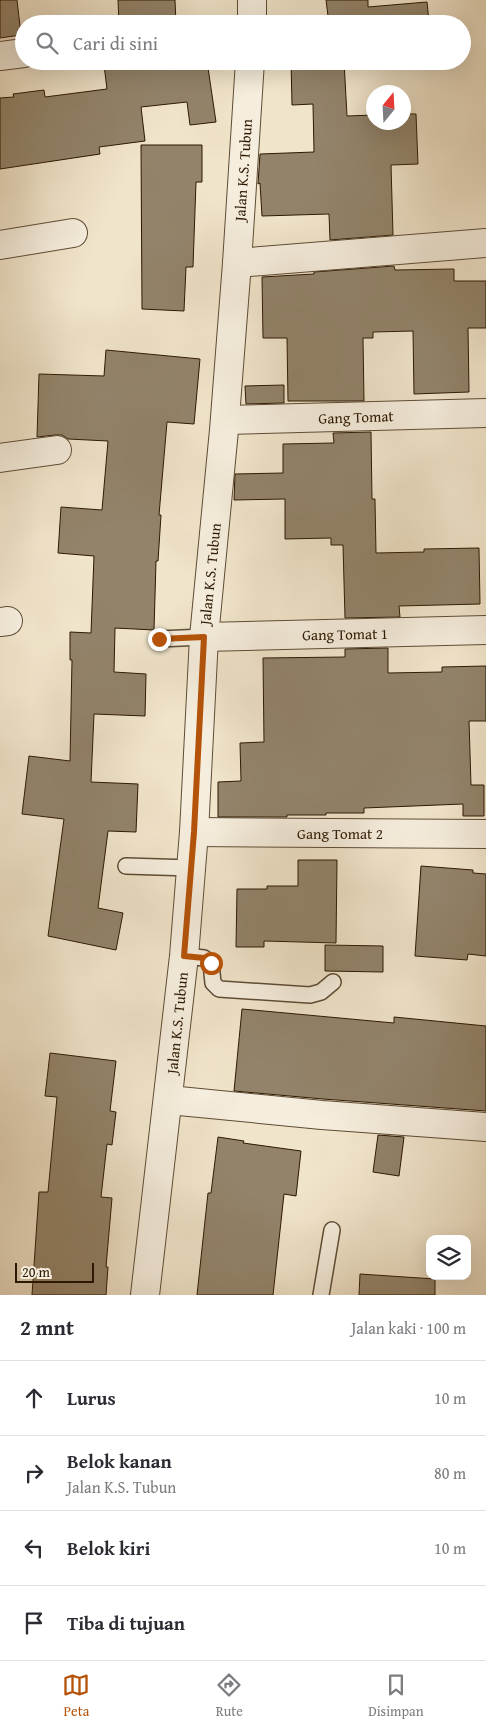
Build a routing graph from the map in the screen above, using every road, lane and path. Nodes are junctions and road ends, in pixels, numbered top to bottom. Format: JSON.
{"nodes":[{"id":1,"x":15,"y":54,"type":"edge"},
{"id":2,"x":0,"y":56,"type":"edge"},
{"id":3,"x":249,"y":70,"type":"edge"},
{"id":4,"x":73,"y":233,"type":"dead end"},
{"id":5,"x":486,"y":243,"type":"edge"},
{"id":6,"x":0,"y":245,"type":"edge"},
{"id":7,"x":237,"y":263,"type":"junction"},
{"id":8,"x":486,"y":413,"type":"edge"},
{"id":9,"x":225,"y":420,"type":"junction"},
{"id":10,"x":57,"y":450,"type":"dead end"},
{"id":11,"x":0,"y":458,"type":"edge"},
{"id":12,"x":486,"y":630,"type":"edge"},
{"id":13,"x":204,"y":637,"type":"junction"},
{"id":14,"x":159,"y":639,"type":"dead end"},
{"id":15,"x":194,"y":832,"type":"junction"},
{"id":16,"x":486,"y":834,"type":"edge"},
{"id":17,"x":126,"y":866,"type":"dead end"},
{"id":18,"x":191,"y":868,"type":"junction"},
{"id":19,"x":184,"y":956,"type":"junction"},
{"id":20,"x":333,"y":982,"type":"dead end"},
{"id":21,"x":169,"y":1100,"type":"junction"},
{"id":22,"x":486,"y":1127,"type":"edge"},
{"id":23,"x":332,"y":1230,"type":"dead end"},
{"id":24,"x":145,"y":1295,"type":"edge"},
{"id":25,"x":321,"y":1295,"type":"edge"}],
"edges":[{"from":1,"to":2,"type":"street"},
{"from":3,"to":7,"type":"street","name":"Jalan K.S. Tubun"},
{"from":4,"to":6,"type":"street"},
{"from":5,"to":7,"type":"street"},
{"from":7,"to":9,"type":"street","name":"Jalan K.S. Tubun"},
{"from":8,"to":9,"type":"street","name":"Gang Tomat"},
{"from":9,"to":13,"type":"street","name":"Jalan K.S. Tubun"},
{"from":10,"to":11,"type":"street"},
{"from":12,"to":13,"type":"street","name":"Gang Tomat 1"},
{"from":13,"to":14,"type":"lane"},
{"from":13,"to":15,"type":"street","name":"Jalan K.S. Tubun"},
{"from":15,"to":16,"type":"street","name":"Gang Tomat 2"},
{"from":15,"to":18,"type":"street","name":"Jalan K.S. Tubun"},
{"from":17,"to":18,"type":"lane"},
{"from":18,"to":19,"type":"street","name":"Jalan K.S. Tubun"},
{"from":19,"to":20,"type":"lane"},
{"from":19,"to":21,"type":"street","name":"Jalan K.S. Tubun"},
{"from":21,"to":22,"type":"street"},
{"from":21,"to":24,"type":"street","name":"Jalan K.S. Tubun"},
{"from":23,"to":25,"type":"lane"}]}
